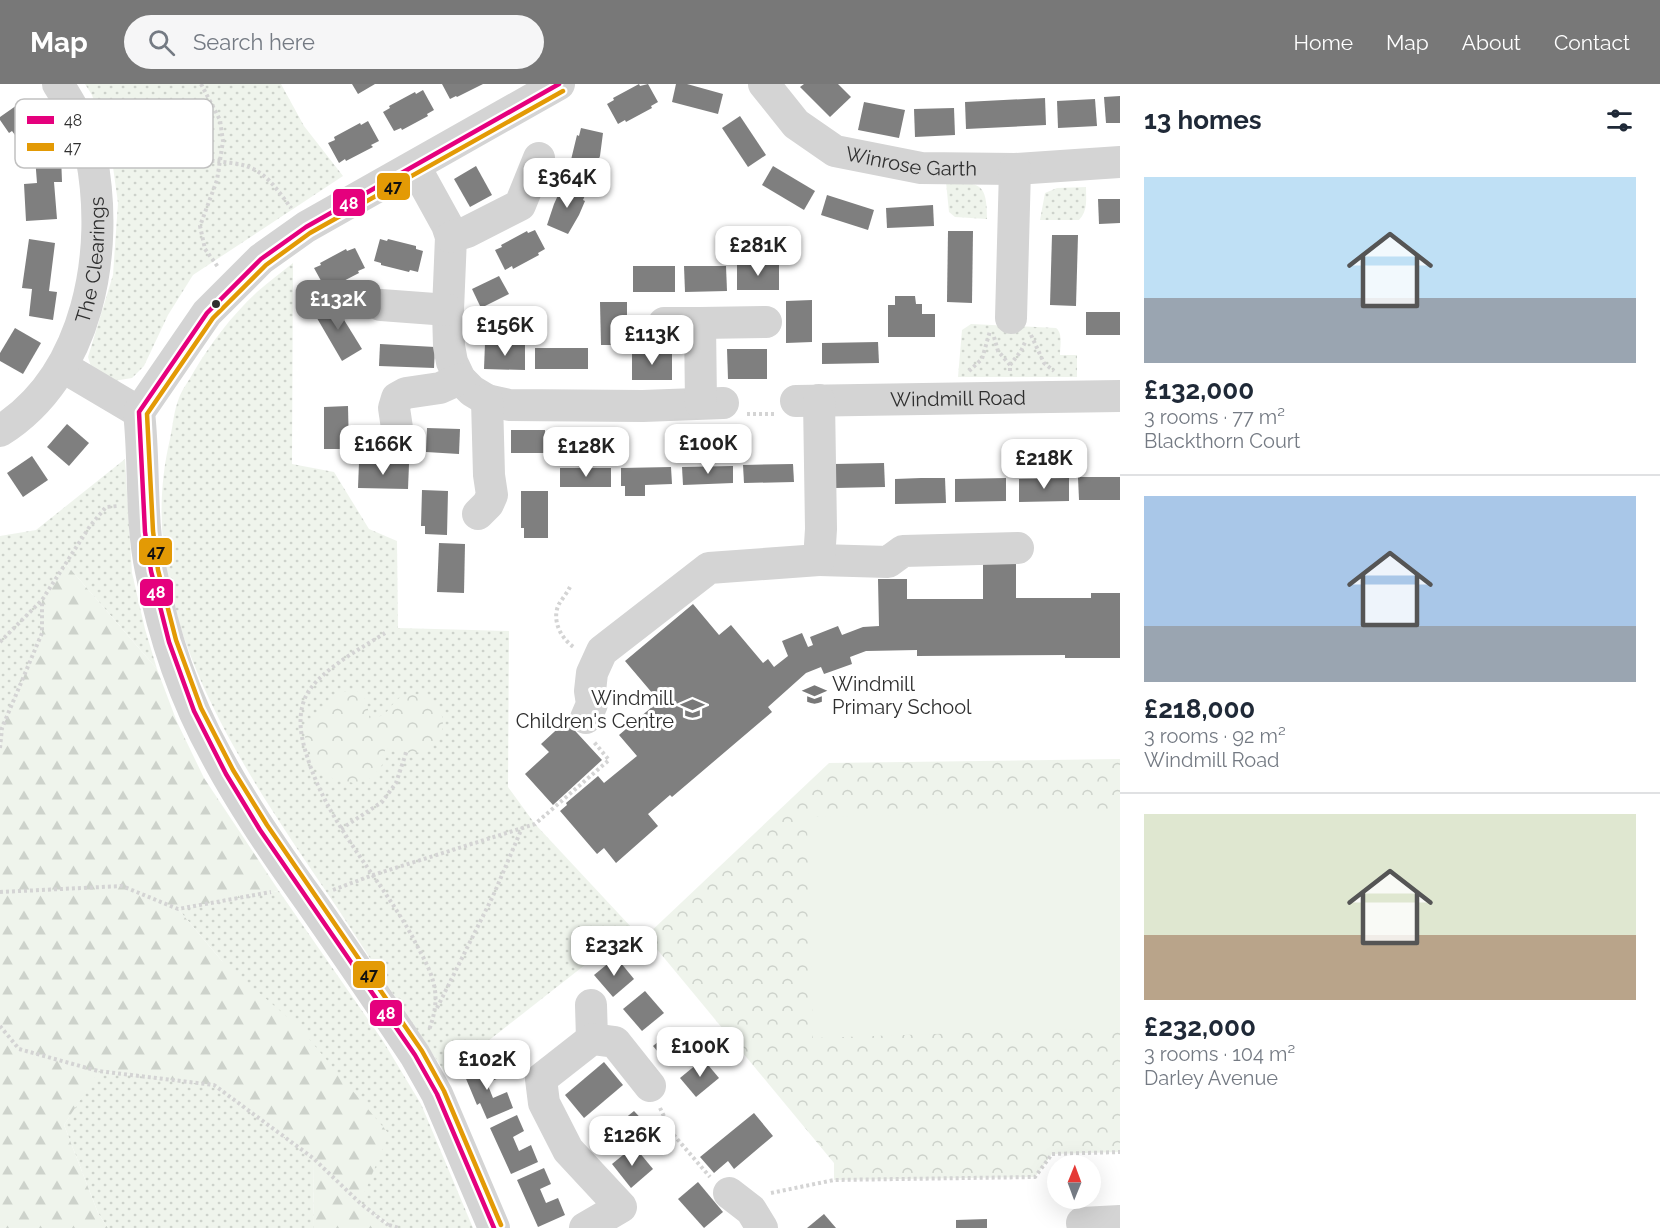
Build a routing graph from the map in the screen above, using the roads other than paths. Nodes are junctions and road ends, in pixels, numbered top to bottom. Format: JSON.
{"nodes":[{"id":1,"x":559,"y":84,"type":"edge"},
{"id":2,"x":764,"y":84,"type":"edge"},
{"id":3,"x":539,"y":158,"type":"dead end"},
{"id":4,"x":1120,"y":162,"type":"edge"},
{"id":5,"x":415,"y":167,"type":"junction"},
{"id":6,"x":92,"y":168,"type":"edge"},
{"id":7,"x":1015,"y":169,"type":"junction"},
{"id":8,"x":451,"y":237,"type":"junction"},
{"id":9,"x":381,"y":305,"type":"dead end"},
{"id":10,"x":448,"y":309,"type":"junction"},
{"id":11,"x":1011,"y":318,"type":"dead end"},
{"id":12,"x":766,"y":322,"type":"dead end"},
{"id":13,"x":664,"y":323,"type":"dead end"},
{"id":14,"x":700,"y":323,"type":"junction"},
{"id":15,"x":63,"y":368,"type":"junction"},
{"id":16,"x":460,"y":379,"type":"junction"},
{"id":17,"x":1120,"y":396,"type":"edge"},
{"id":18,"x":487,"y":400,"type":"junction"},
{"id":19,"x":139,"y":412,"type":"junction"},
{"id":20,"x":397,"y":428,"type":"dead end"},
{"id":21,"x":0,"y":431,"type":"edge"},
{"id":22,"x":478,"y":514,"type":"dead end"},
{"id":23,"x":1018,"y":548,"type":"dead end"},
{"id":24,"x":819,"y":560,"type":"junction"},
{"id":25,"x":586,"y":718,"type":"road end"},
{"id":26,"x":591,"y":1005,"type":"dead end"},
{"id":27,"x":592,"y":1039,"type":"junction"},
{"id":28,"x":650,"y":1086,"type":"road end"},
{"id":29,"x":628,"y":1218,"type":"edge"},
{"id":30,"x":1120,"y":1221,"type":"edge"},
{"id":31,"x":1082,"y":1223,"type":"dead end"},
{"id":32,"x":494,"y":1228,"type":"edge"},
{"id":33,"x":585,"y":1228,"type":"edge"}],
"edges":[{"from":1,"to":5,"type":"street"},
{"from":2,"to":7,"type":"street","name":"Winrose Garth"},
{"from":3,"to":8,"type":"street"},
{"from":4,"to":7,"type":"street","name":"Winrose Garth"},
{"from":5,"to":8,"type":"street"},
{"from":5,"to":19,"type":"street"},
{"from":6,"to":15,"type":"street","name":"The Clearings"},
{"from":7,"to":11,"type":"street"},
{"from":8,"to":10,"type":"street"},
{"from":9,"to":10,"type":"street"},
{"from":10,"to":16,"type":"street"},
{"from":12,"to":14,"type":"street"},
{"from":13,"to":14,"type":"street"},
{"from":14,"to":18,"type":"street"},
{"from":15,"to":19,"type":"street"},
{"from":15,"to":21,"type":"street","name":"The Clearings"},
{"from":16,"to":18,"type":"street"},
{"from":16,"to":20,"type":"street"},
{"from":17,"to":24,"type":"street","name":"Windmill Road"},
{"from":18,"to":22,"type":"street"},
{"from":19,"to":32,"type":"street"},
{"from":23,"to":24,"type":"street"},
{"from":24,"to":25,"type":"street"},
{"from":26,"to":27,"type":"street"},
{"from":27,"to":28,"type":"street"},
{"from":27,"to":29,"type":"street"},
{"from":29,"to":33,"type":"street"},
{"from":30,"to":31,"type":"street"}]}
